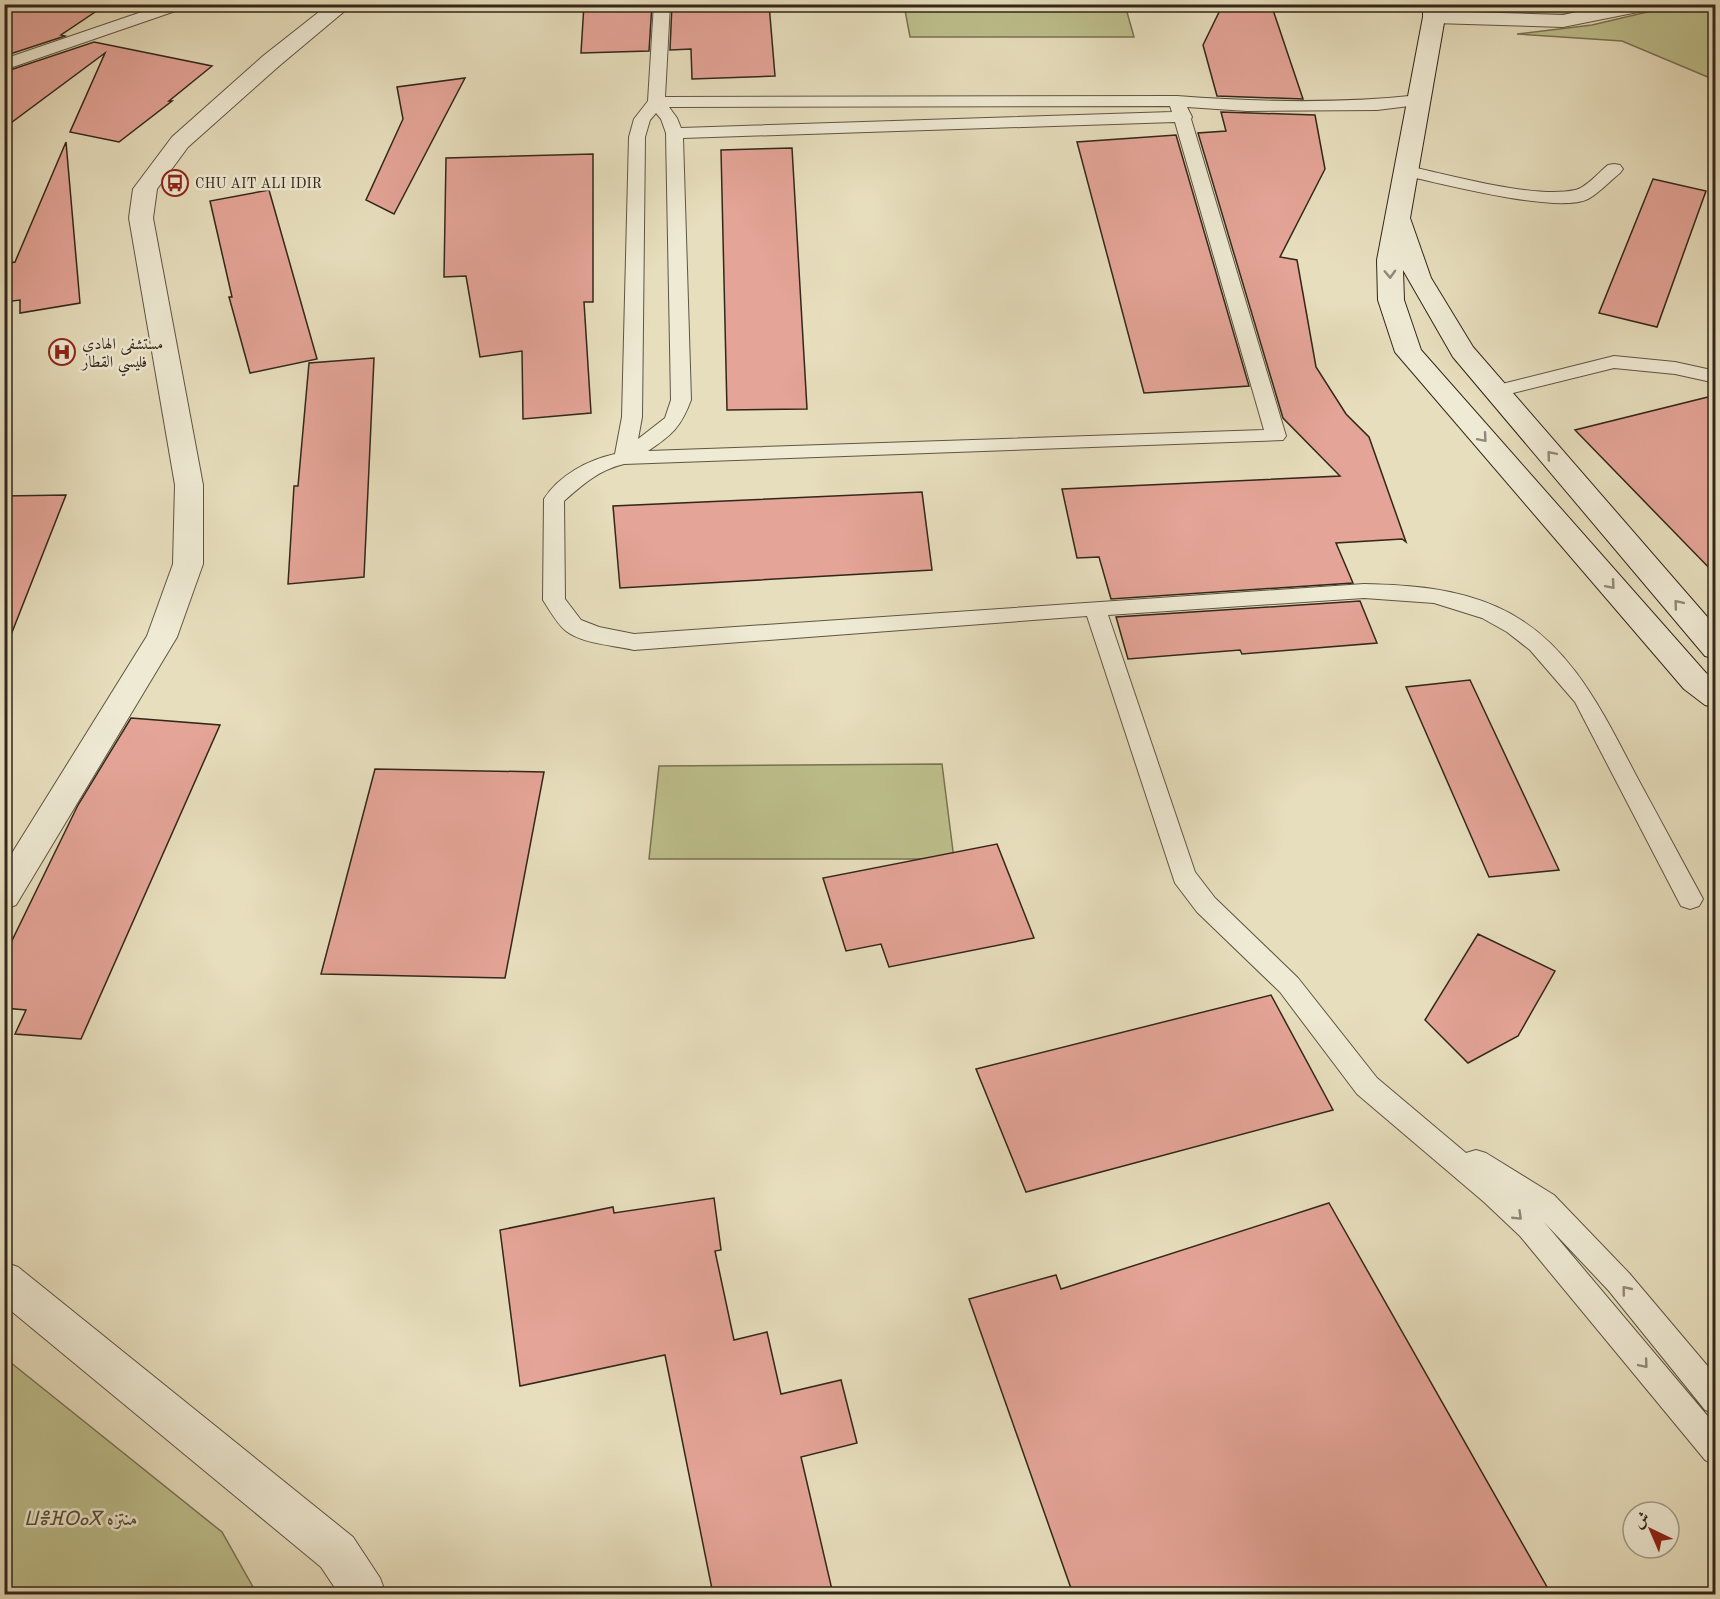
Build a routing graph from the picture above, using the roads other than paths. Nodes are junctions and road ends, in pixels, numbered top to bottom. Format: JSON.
{"nodes":[{"id":1,"x":182,"y":4,"type":"edge"},
{"id":2,"x":662,"y":4,"type":"edge"},
{"id":3,"x":1648,"y":4,"type":"edge"},
{"id":4,"x":334,"y":6,"type":"edge"},
{"id":5,"x":1434,"y":11,"type":"edge"},
{"id":6,"x":4,"y":65,"type":"edge"},
{"id":7,"x":1420,"y":100,"type":"junction"},
{"id":8,"x":656,"y":102,"type":"junction"},
{"id":9,"x":1179,"y":109,"type":"junction"},
{"id":10,"x":1416,"y":124,"type":"junction"},
{"id":11,"x":674,"y":133,"type":"junction"},
{"id":12,"x":1614,"y":169,"type":"dead end"},
{"id":13,"x":1407,"y":171,"type":"junction"},
{"id":14,"x":1398,"y":216,"type":"junction"},
{"id":15,"x":1716,"y":376,"type":"edge"},
{"id":16,"x":1497,"y":391,"type":"junction"},
{"id":17,"x":624,"y":458,"type":"junction"},
{"id":18,"x":1095,"y":608,"type":"junction"},
{"id":19,"x":1716,"y":648,"type":"edge"},
{"id":20,"x":1716,"y":697,"type":"edge"},
{"id":21,"x":4,"y":896,"type":"edge"},
{"id":22,"x":1690,"y":899,"type":"dead end"},
{"id":23,"x":1393,"y":1110,"type":"junction"},
{"id":24,"x":4,"y":1280,"type":"edge"},
{"id":25,"x":1716,"y":1400,"type":"edge"},
{"id":26,"x":1716,"y":1450,"type":"edge"},
{"id":27,"x":364,"y":1594,"type":"edge"}],
"edges":[{"from":1,"to":6,"type":"lane"},
{"from":2,"to":8,"type":"lane"},
{"from":3,"to":5,"type":"street"},
{"from":4,"to":21,"type":"street"},
{"from":5,"to":7,"type":"street"},
{"from":7,"to":9,"type":"lane"},
{"from":7,"to":10,"type":"street"},
{"from":8,"to":9,"type":"lane"},
{"from":8,"to":11,"type":"lane"},
{"from":8,"to":17,"type":"lane"},
{"from":9,"to":10,"type":"lane"},
{"from":9,"to":11,"type":"lane"},
{"from":9,"to":17,"type":"lane"},
{"from":10,"to":13,"type":"street"},
{"from":11,"to":17,"type":"lane"},
{"from":12,"to":13,"type":"lane"},
{"from":13,"to":14,"type":"street"},
{"from":14,"to":16,"type":"street"},
{"from":14,"to":20,"type":"street","one_way":true},
{"from":15,"to":16,"type":"lane"},
{"from":19,"to":16,"type":"street","one_way":true},
{"from":17,"to":18,"type":"lane"},
{"from":18,"to":22,"type":"lane"},
{"from":18,"to":23,"type":"lane"},
{"from":25,"to":23,"type":"lane","one_way":true},
{"from":23,"to":26,"type":"lane","one_way":true},
{"from":24,"to":27,"type":"street"}]}
